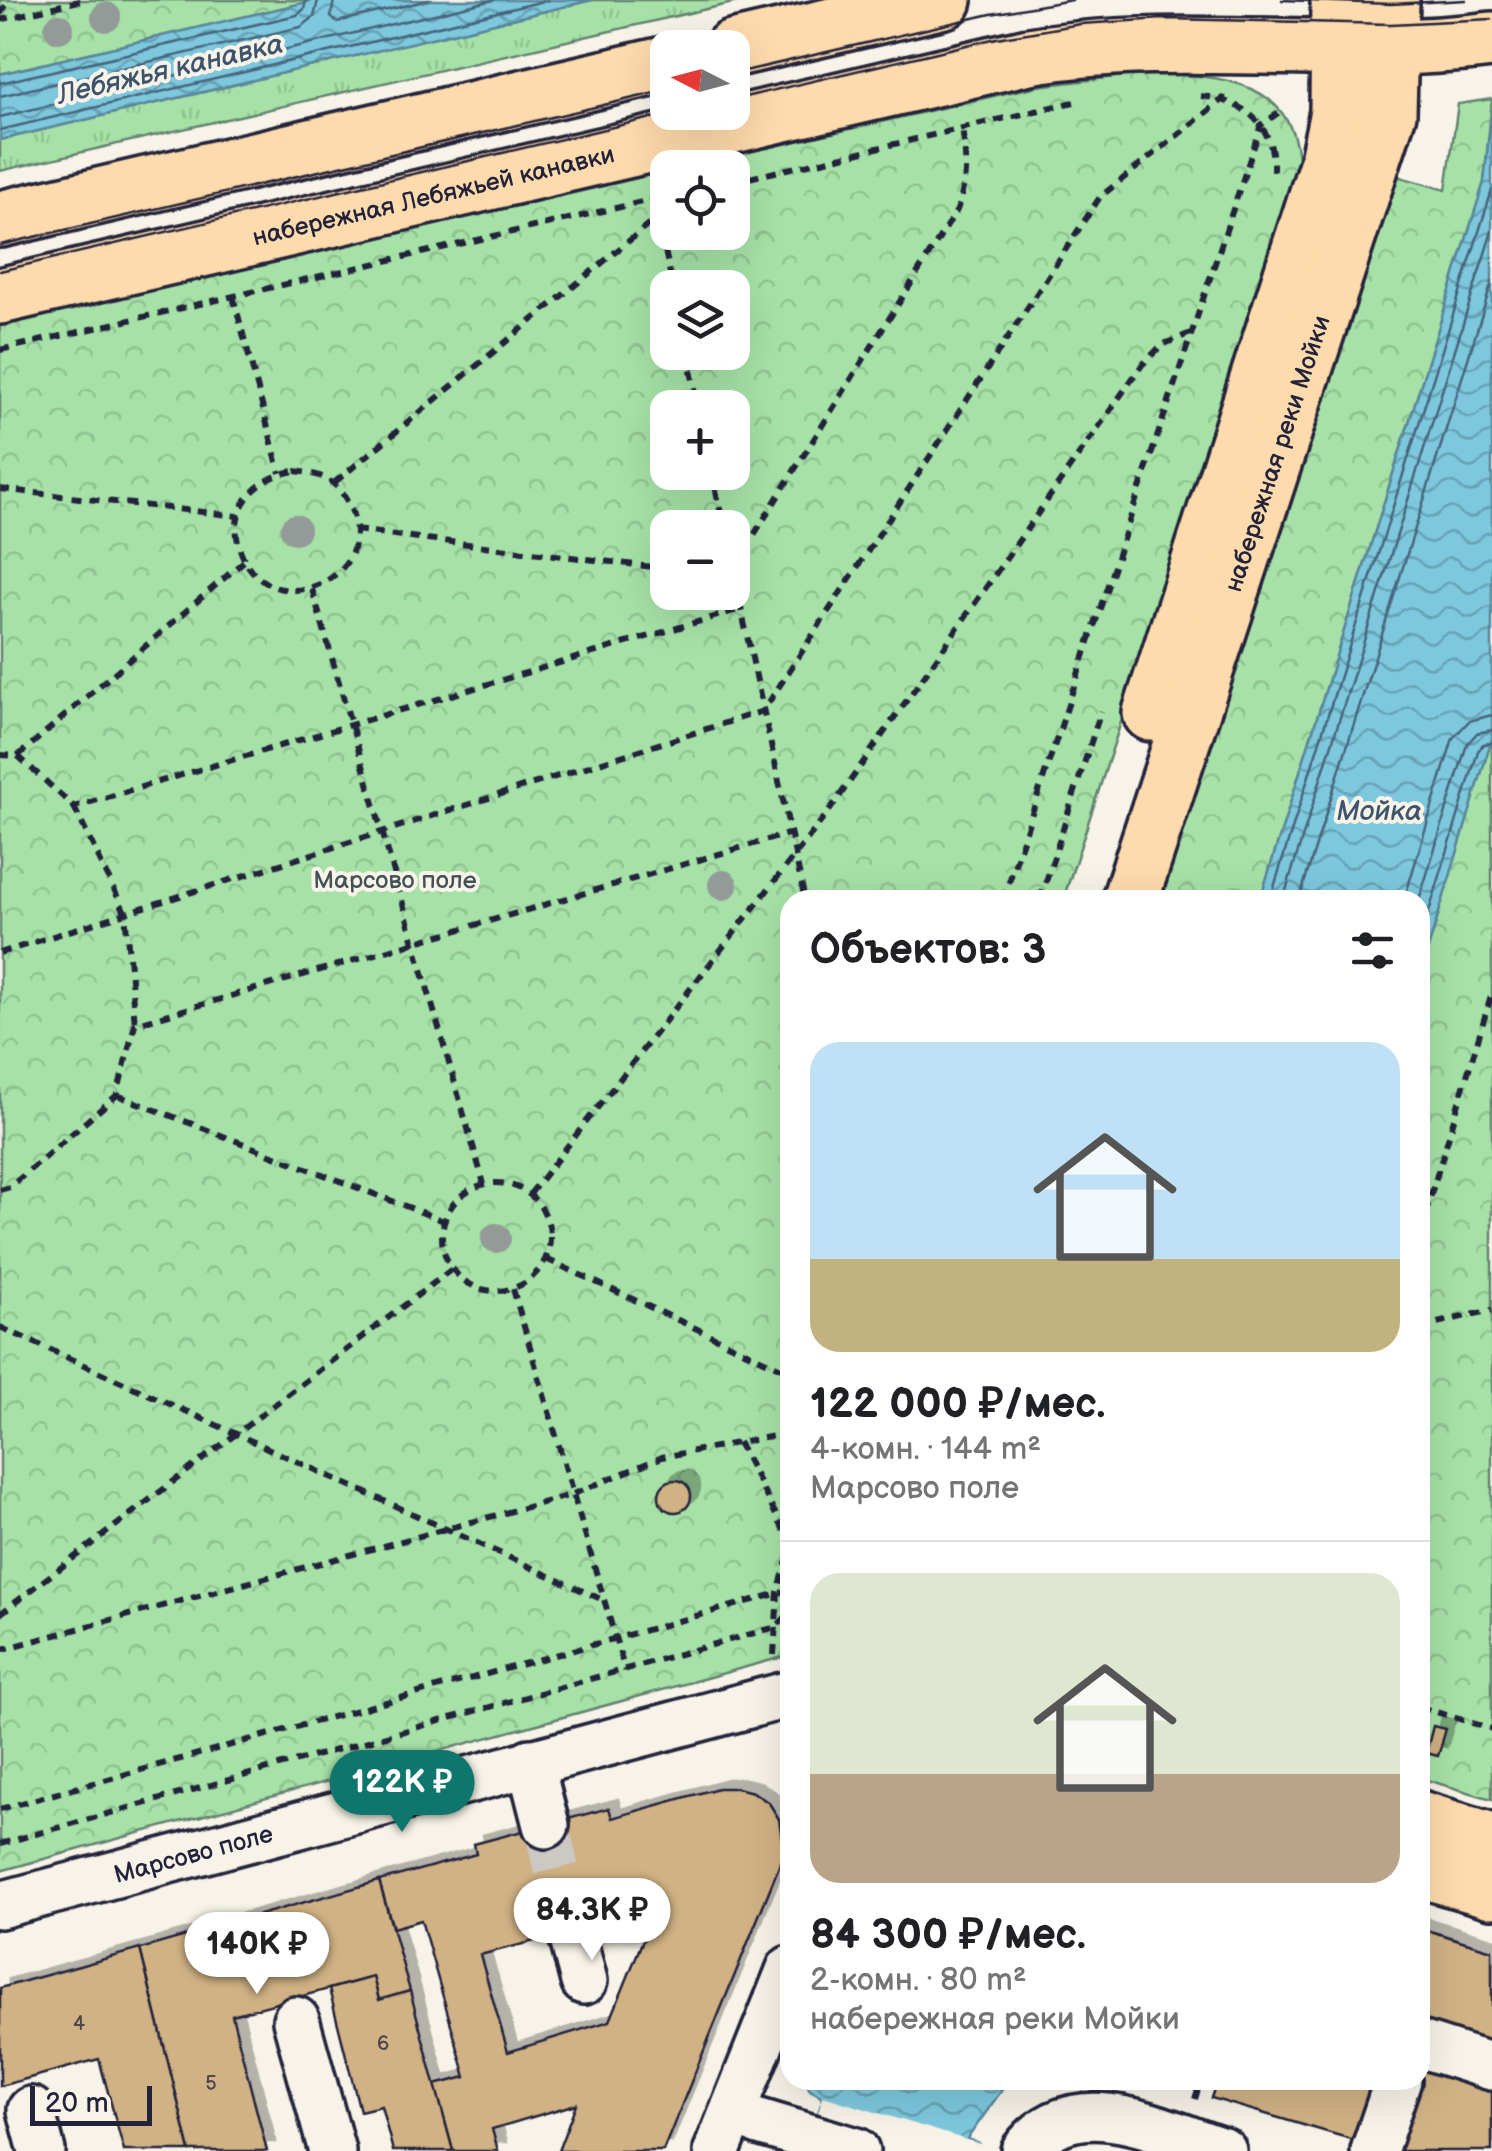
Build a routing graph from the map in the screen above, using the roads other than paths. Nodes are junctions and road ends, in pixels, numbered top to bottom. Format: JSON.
{"nodes":[{"id":1,"x":944,"y":0,"type":"edge"},
{"id":2,"x":1365,"y":24,"type":"edge"},
{"id":3,"x":1492,"y":40,"type":"edge"},
{"id":4,"x":750,"y":45,"type":"edge"},
{"id":5,"x":650,"y":68,"type":"edge"},
{"id":6,"x":0,"y":219,"type":"edge"},
{"id":7,"x":0,"y":296,"type":"edge"},
{"id":8,"x":1093,"y":890,"type":"edge"},
{"id":9,"x":1133,"y":890,"type":"edge"},
{"id":10,"x":780,"y":1679,"type":"edge"},
{"id":11,"x":530,"y":1762,"type":"junction"},
{"id":12,"x":1430,"y":1823,"type":"edge"},
{"id":13,"x":546,"y":1825,"type":"tunnel mouth"},
{"id":14,"x":1492,"y":1841,"type":"edge"},
{"id":15,"x":1430,"y":1871,"type":"edge"},
{"id":16,"x":1492,"y":1890,"type":"edge"},
{"id":17,"x":0,"y":1905,"type":"edge"},
{"id":18,"x":572,"y":1931,"type":"tunnel mouth"},
{"id":19,"x":584,"y":1981,"type":"dead end"},
{"id":20,"x":780,"y":1994,"type":"edge"},
{"id":21,"x":296,"y":2020,"type":"dead end"},
{"id":22,"x":1430,"y":2047,"type":"edge"},
{"id":23,"x":1492,"y":2067,"type":"edge"},
{"id":24,"x":1395,"y":2090,"type":"edge"},
{"id":25,"x":759,"y":2122,"type":"dead end"},
{"id":26,"x":1025,"y":2149,"type":"edge"},
{"id":27,"x":332,"y":2151,"type":"edge"},
{"id":28,"x":716,"y":2151,"type":"edge"},
{"id":29,"x":856,"y":2151,"type":"edge"},
{"id":30,"x":1222,"y":2151,"type":"edge"},
{"id":31,"x":1374,"y":2151,"type":"edge"}],
"edges":[{"from":1,"to":4,"type":"main road"},
{"from":2,"to":3,"type":"main road","name":"набережная Лебяжьей канавки"},
{"from":2,"to":7,"type":"main road","name":"набережная Лебяжьей канавки"},
{"from":2,"to":8,"type":"main road","name":"набережная реки Мойки"},
{"from":2,"to":9,"type":"main road","name":"набережная реки Мойки"},
{"from":5,"to":6,"type":"main road"},
{"from":10,"to":11,"type":"street","name":"Марсово поле"},
{"from":11,"to":13,"type":"street"},
{"from":11,"to":17,"type":"street","name":"Марсово поле"},
{"from":12,"to":14,"type":"main road"},
{"from":15,"to":16,"type":"main road"},
{"from":18,"to":19,"type":"street"},
{"from":20,"to":28,"type":"street"},
{"from":21,"to":27,"type":"street"},
{"from":22,"to":23,"type":"street"},
{"from":24,"to":31,"type":"street"},
{"from":25,"to":29,"type":"street"},
{"from":26,"to":30,"type":"street"}]}
